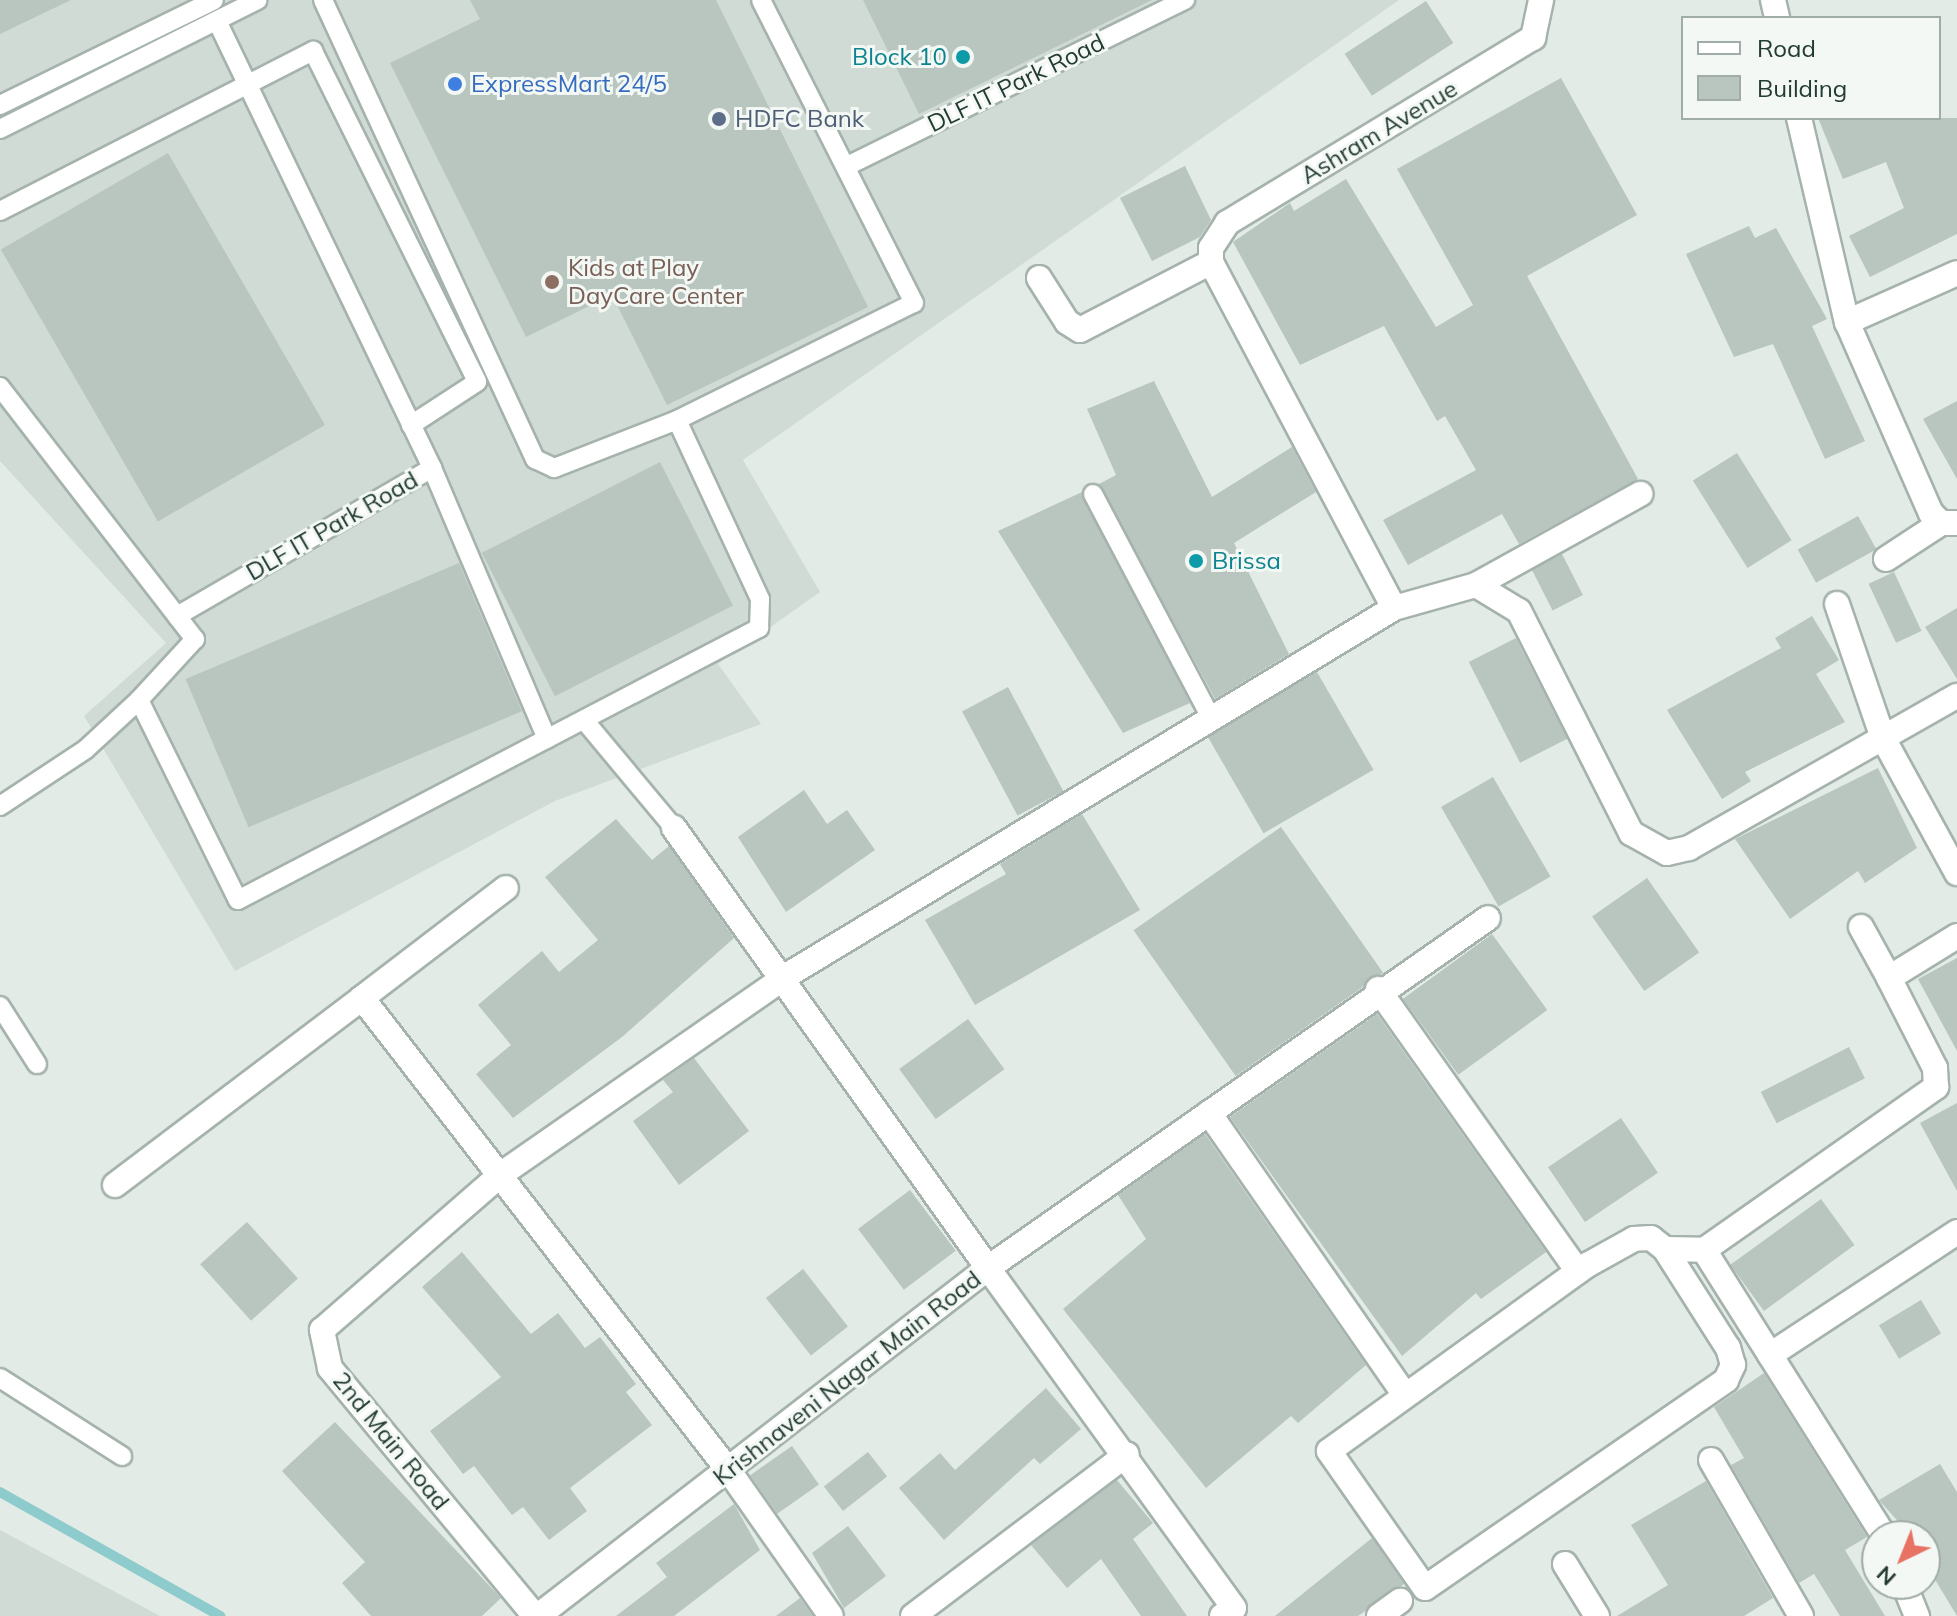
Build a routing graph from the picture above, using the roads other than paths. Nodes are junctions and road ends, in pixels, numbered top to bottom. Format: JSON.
{"nodes":[{"id":1,"x":214,"y":0,"type":"edge"},
{"id":2,"x":258,"y":0,"type":"edge"},
{"id":3,"x":323,"y":0,"type":"edge"},
{"id":4,"x":761,"y":0,"type":"edge"},
{"id":5,"x":1185,"y":0,"type":"edge"},
{"id":6,"x":1541,"y":0,"type":"edge"},
{"id":7,"x":217,"y":21,"type":"junction"},
{"id":8,"x":247,"y":84,"type":"junction"},
{"id":9,"x":0,"y":105,"type":"edge"},
{"id":10,"x":1799,"y":120,"type":"edge"},
{"id":11,"x":0,"y":129,"type":"edge"},
{"id":12,"x":847,"y":166,"type":"junction"},
{"id":13,"x":0,"y":211,"type":"edge"},
{"id":14,"x":1211,"y":262,"type":"junction"},
{"id":15,"x":1957,"y":273,"type":"edge"},
{"id":16,"x":1039,"y":278,"type":"dead end"},
{"id":17,"x":1847,"y":322,"type":"junction"},
{"id":18,"x":0,"y":387,"type":"edge"},
{"id":19,"x":677,"y":420,"type":"junction"},
{"id":20,"x":411,"y":425,"type":"junction"},
{"id":21,"x":432,"y":468,"type":"junction"},
{"id":22,"x":1093,"y":494,"type":"dead end"},
{"id":23,"x":1640,"y":494,"type":"dead end"},
{"id":24,"x":1949,"y":523,"type":"edge"},
{"id":25,"x":1886,"y":559,"type":"dead end"},
{"id":26,"x":1476,"y":585,"type":"junction"},
{"id":27,"x":1837,"y":604,"type":"dead end"},
{"id":28,"x":1394,"y":608,"type":"junction"},
{"id":29,"x":177,"y":616,"type":"junction"},
{"id":30,"x":1957,"y":696,"type":"edge"},
{"id":31,"x":139,"y":700,"type":"junction"},
{"id":32,"x":584,"y":720,"type":"junction"},
{"id":33,"x":1212,"y":720,"type":"junction"},
{"id":34,"x":1883,"y":738,"type":"junction"},
{"id":35,"x":547,"y":739,"type":"junction"},
{"id":36,"x":0,"y":806,"type":"edge"},
{"id":37,"x":674,"y":828,"type":"joint"},
{"id":38,"x":1957,"y":873,"type":"edge"},
{"id":39,"x":506,"y":888,"type":"dead end"},
{"id":40,"x":1488,"y":918,"type":"dead end"},
{"id":41,"x":1861,"y":927,"type":"dead end"},
{"id":42,"x":1957,"y":936,"type":"edge"},
{"id":43,"x":786,"y":976,"type":"junction"},
{"id":44,"x":1889,"y":978,"type":"junction"},
{"id":45,"x":1378,"y":989,"type":"junction"},
{"id":46,"x":362,"y":998,"type":"junction"},
{"id":47,"x":0,"y":1006,"type":"edge"},
{"id":48,"x":37,"y":1064,"type":"dead end"},
{"id":49,"x":1209,"y":1113,"type":"junction"},
{"id":50,"x":500,"y":1175,"type":"junction"},
{"id":51,"x":115,"y":1185,"type":"dead end"},
{"id":52,"x":1957,"y":1232,"type":"edge"},
{"id":53,"x":1665,"y":1249,"type":"junction"},
{"id":54,"x":1704,"y":1250,"type":"junction"},
{"id":55,"x":988,"y":1268,"type":"junction"},
{"id":56,"x":1578,"y":1271,"type":"junction"},
{"id":57,"x":1770,"y":1355,"type":"junction"},
{"id":58,"x":0,"y":1378,"type":"edge"},
{"id":59,"x":1403,"y":1392,"type":"junction"},
{"id":60,"x":1127,"y":1454,"type":"junction"},
{"id":61,"x":122,"y":1456,"type":"dead end"},
{"id":62,"x":1711,"y":1460,"type":"dead end"},
{"id":63,"x":729,"y":1471,"type":"junction"},
{"id":64,"x":1874,"y":1520,"type":"edge"},
{"id":65,"x":1565,"y":1564,"type":"dead end"},
{"id":66,"x":1400,"y":1601,"type":"dead end"},
{"id":67,"x":536,"y":1616,"type":"edge"},
{"id":68,"x":831,"y":1616,"type":"edge"},
{"id":69,"x":913,"y":1616,"type":"edge"},
{"id":70,"x":1222,"y":1616,"type":"edge"},
{"id":71,"x":1379,"y":1616,"type":"edge"},
{"id":72,"x":1597,"y":1616,"type":"edge"},
{"id":73,"x":1801,"y":1616,"type":"edge"}],
"edges":[{"from":1,"to":9,"type":"lane"},
{"from":2,"to":7,"type":"lane"},
{"from":3,"to":19,"type":"lane"},
{"from":4,"to":12,"type":"lane"},
{"from":5,"to":12,"type":"lane","name":"DLF IT Park Road"},
{"from":6,"to":14,"type":"street","name":"Ashram Avenue"},
{"from":7,"to":8,"type":"lane","name":"DLF IT Park Road"},
{"from":7,"to":11,"type":"lane"},
{"from":8,"to":13,"type":"lane"},
{"from":8,"to":20,"type":"lane","name":"DLF IT Park Road"},
{"from":8,"to":20,"type":"lane"},
{"from":10,"to":17,"type":"street"},
{"from":12,"to":19,"type":"lane"},
{"from":14,"to":16,"type":"street"},
{"from":14,"to":28,"type":"street"},
{"from":15,"to":17,"type":"street"},
{"from":17,"to":24,"type":"street"},
{"from":18,"to":29,"type":"lane"},
{"from":19,"to":32,"type":"lane"},
{"from":20,"to":21,"type":"lane","name":"DLF IT Park Road"},
{"from":21,"to":29,"type":"lane","name":"DLF IT Park Road"},
{"from":21,"to":35,"type":"lane"},
{"from":22,"to":33,"type":"lane"},
{"from":23,"to":26,"type":"street"},
{"from":24,"to":25,"type":"street"},
{"from":26,"to":28,"type":"street"},
{"from":26,"to":34,"type":"street"},
{"from":27,"to":34,"type":"street"},
{"from":28,"to":33,"type":"street"},
{"from":29,"to":31,"type":"lane"},
{"from":30,"to":34,"type":"street"},
{"from":31,"to":35,"type":"lane"},
{"from":31,"to":36,"type":"lane"},
{"from":32,"to":35,"type":"lane"},
{"from":32,"to":37,"type":"lane"},
{"from":33,"to":43,"type":"street"},
{"from":34,"to":38,"type":"street"},
{"from":37,"to":43,"type":"street","name":"Krishnaveni Nagar Main Road"},
{"from":39,"to":46,"type":"street"},
{"from":40,"to":45,"type":"street"},
{"from":41,"to":44,"type":"street"},
{"from":42,"to":44,"type":"street"},
{"from":43,"to":50,"type":"street"},
{"from":43,"to":55,"type":"street","name":"Krishnaveni Nagar Main Road"},
{"from":44,"to":54,"type":"street"},
{"from":45,"to":49,"type":"street"},
{"from":45,"to":56,"type":"street"},
{"from":46,"to":50,"type":"street"},
{"from":46,"to":51,"type":"street"},
{"from":47,"to":48,"type":"lane"},
{"from":49,"to":55,"type":"street"},
{"from":49,"to":59,"type":"street"},
{"from":50,"to":63,"type":"street"},
{"from":50,"to":67,"type":"street","name":"2nd Main Road"},
{"from":52,"to":57,"type":"street"},
{"from":53,"to":54,"type":"street"},
{"from":53,"to":56,"type":"street"},
{"from":53,"to":59,"type":"street"},
{"from":54,"to":57,"type":"street"},
{"from":55,"to":60,"type":"street"},
{"from":55,"to":63,"type":"street","name":"Krishnaveni Nagar Main Road"},
{"from":56,"to":59,"type":"street"},
{"from":57,"to":64,"type":"street"},
{"from":58,"to":61,"type":"lane"},
{"from":60,"to":69,"type":"street"},
{"from":60,"to":70,"type":"street"},
{"from":62,"to":73,"type":"street"},
{"from":63,"to":67,"type":"street","name":"Krishnaveni Nagar Main Road"},
{"from":63,"to":68,"type":"street"},
{"from":65,"to":72,"type":"street"},
{"from":66,"to":71,"type":"street"}]}
